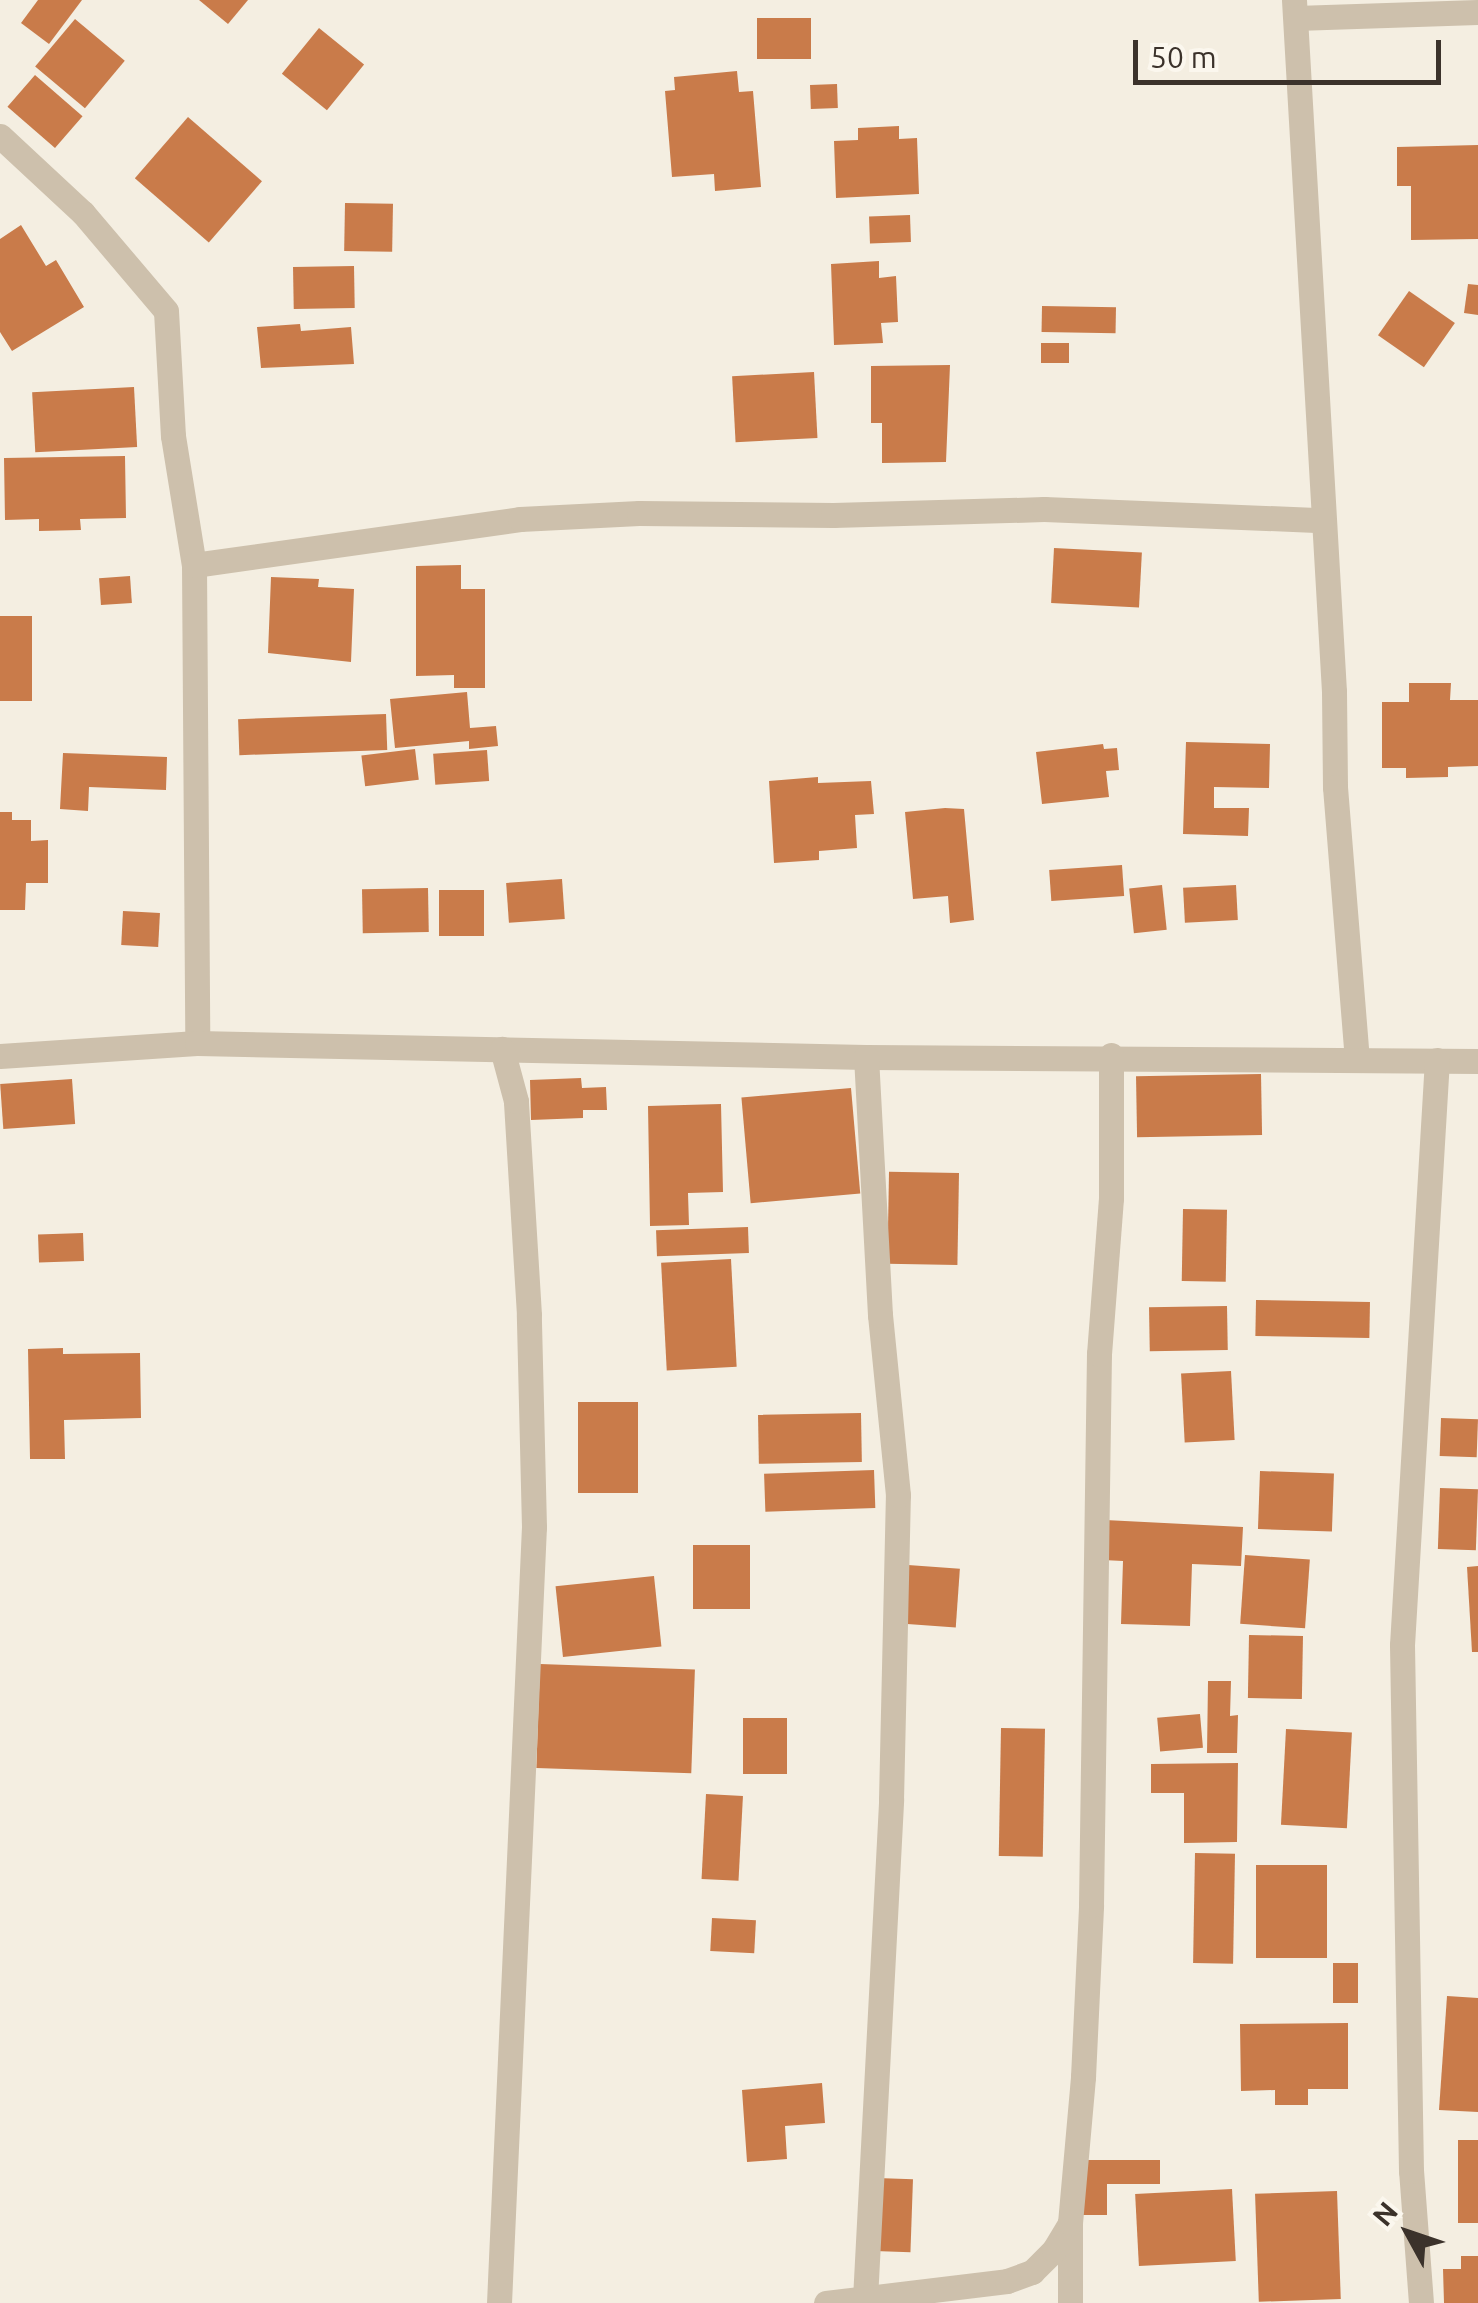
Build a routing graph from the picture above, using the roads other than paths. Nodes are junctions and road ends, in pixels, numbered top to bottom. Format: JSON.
{"nodes":[{"id":1,"x":1295,"y":9,"type":"edge"},
{"id":2,"x":1478,"y":12,"type":"edge"},
{"id":3,"x":0,"y":136,"type":"edge"},
{"id":4,"x":1322,"y":520,"type":"junction"},
{"id":5,"x":194,"y":565,"type":"junction"},
{"id":6,"x":197,"y":1043,"type":"junction"},
{"id":7,"x":502,"y":1049,"type":"junction"},
{"id":8,"x":0,"y":1056,"type":"edge"},
{"id":9,"x":1111,"y":1056,"type":"junction"},
{"id":10,"x":866,"y":1057,"type":"junction"},
{"id":11,"x":1357,"y":1059,"type":"junction"},
{"id":12,"x":1438,"y":1060,"type":"junction"},
{"id":13,"x":1478,"y":1061,"type":"edge"},
{"id":14,"x":1070,"y":2224,"type":"junction"},
{"id":15,"x":865,"y":2299,"type":"junction"},
{"id":16,"x":499,"y":2303,"type":"edge"},
{"id":17,"x":826,"y":2303,"type":"edge"},
{"id":18,"x":1070,"y":2303,"type":"edge"},
{"id":19,"x":1420,"y":2303,"type":"edge"}],
"edges":[{"from":1,"to":2,"type":"street"},
{"from":1,"to":4,"type":"street"},
{"from":3,"to":5,"type":"street"},
{"from":4,"to":5,"type":"street"},
{"from":4,"to":11,"type":"street"},
{"from":5,"to":6,"type":"street"},
{"from":6,"to":7,"type":"street"},
{"from":6,"to":8,"type":"street"},
{"from":7,"to":10,"type":"street"},
{"from":7,"to":16,"type":"street"},
{"from":9,"to":10,"type":"street"},
{"from":9,"to":11,"type":"street"},
{"from":9,"to":14,"type":"street"},
{"from":10,"to":15,"type":"street"},
{"from":11,"to":12,"type":"street"},
{"from":12,"to":13,"type":"street"},
{"from":12,"to":19,"type":"street"},
{"from":14,"to":15,"type":"street"},
{"from":14,"to":18,"type":"street"},
{"from":15,"to":17,"type":"street"}]}
